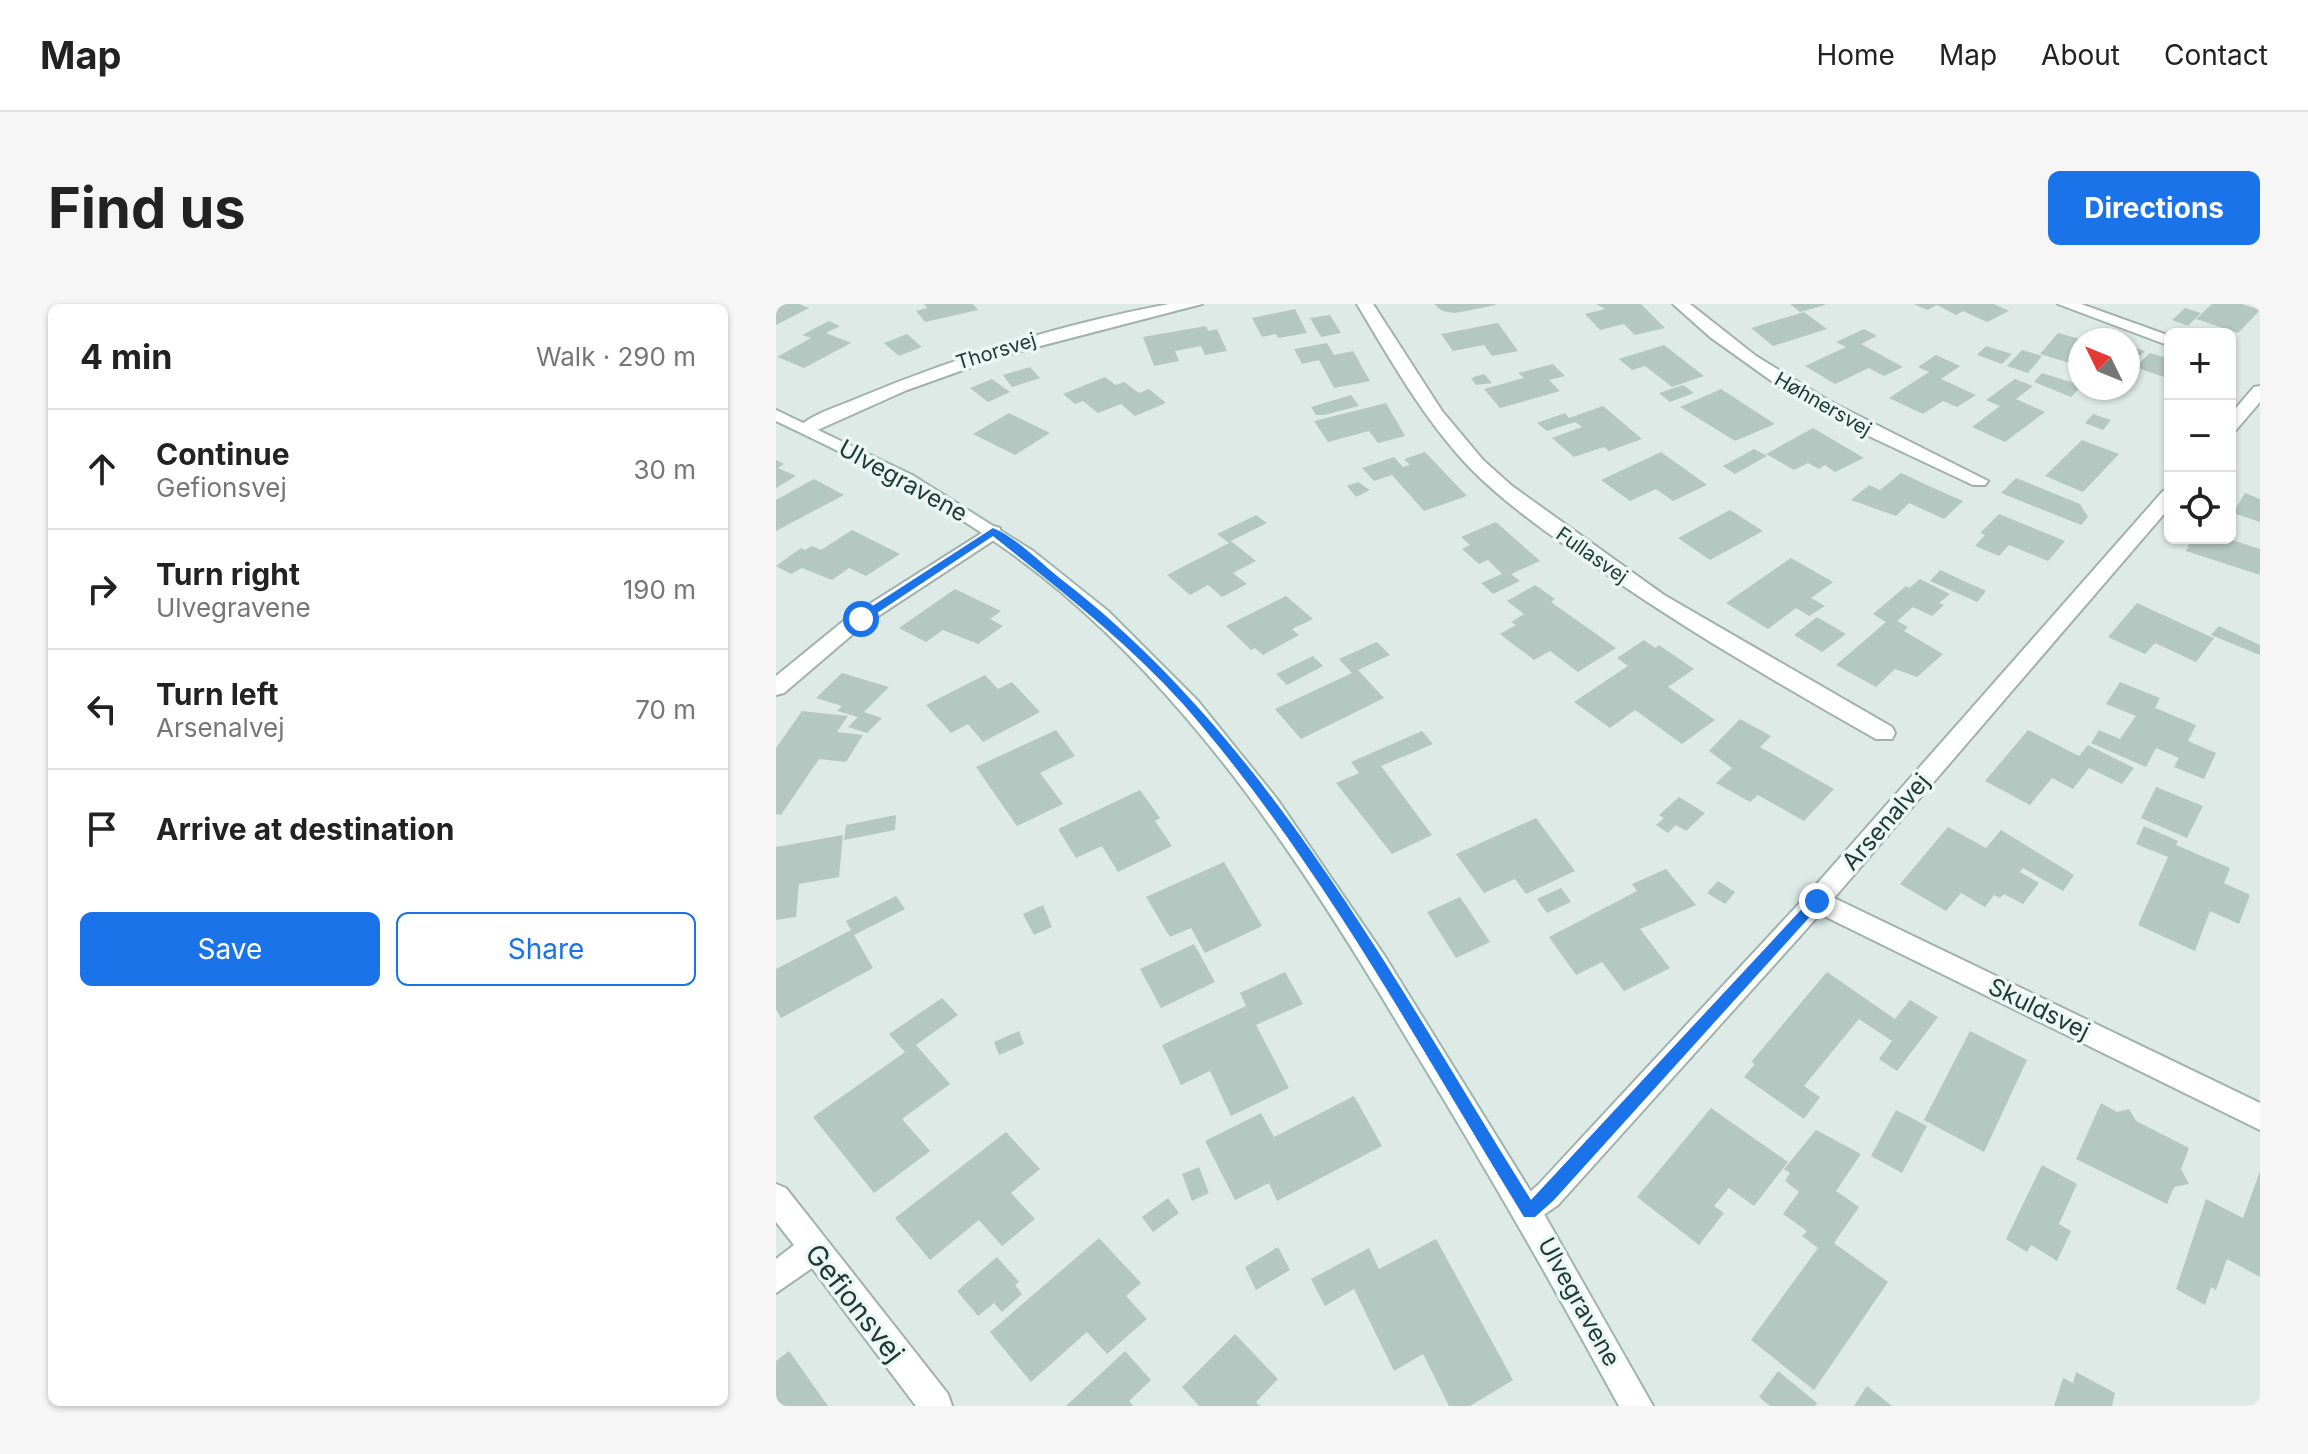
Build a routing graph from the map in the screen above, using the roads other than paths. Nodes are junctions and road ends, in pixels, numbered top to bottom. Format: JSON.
{"nodes":[{"id":1,"x":1194,"y":304,"type":"edge"},
{"id":2,"x":1365,"y":304,"type":"edge"},
{"id":3,"x":1681,"y":304,"type":"edge"},
{"id":4,"x":2066,"y":304,"type":"edge"},
{"id":5,"x":2164,"y":339,"type":"edge"},
{"id":6,"x":2260,"y":391,"type":"edge"},
{"id":7,"x":776,"y":415,"type":"edge"},
{"id":8,"x":2236,"y":419,"type":"edge"},
{"id":9,"x":807,"y":428,"type":"junction"},
{"id":10,"x":1979,"y":481,"type":"dead end"},
{"id":11,"x":2164,"y":502,"type":"edge"},
{"id":12,"x":993,"y":532,"type":"junction"},
{"id":13,"x":776,"y":688,"type":"edge"},
{"id":14,"x":1884,"y":733,"type":"dead end"},
{"id":15,"x":1817,"y":901,"type":"junction"},
{"id":16,"x":2260,"y":1117,"type":"edge"},
{"id":17,"x":776,"y":1198,"type":"edge"},
{"id":18,"x":1529,"y":1211,"type":"junction"},
{"id":19,"x":812,"y":1249,"type":"junction"},
{"id":20,"x":776,"y":1278,"type":"edge"},
{"id":21,"x":936,"y":1406,"type":"edge"},
{"id":22,"x":1637,"y":1406,"type":"edge"}],
"edges":[{"from":1,"to":9,"type":"street","name":"Thorsvej"},
{"from":2,"to":14,"type":"street","name":"Fullasvej"},
{"from":3,"to":10,"type":"street","name":"Høhnersvej"},
{"from":4,"to":5,"type":"street"},
{"from":6,"to":8,"type":"street"},
{"from":7,"to":9,"type":"street","name":"Ulvegravene"},
{"from":9,"to":12,"type":"street","name":"Ulvegravene"},
{"from":11,"to":15,"type":"street","name":"Arsenalvej"},
{"from":12,"to":13,"type":"street"},
{"from":12,"to":18,"type":"street","name":"Ulvegravene"},
{"from":15,"to":16,"type":"street","name":"Skuldsvej"},
{"from":15,"to":18,"type":"street","name":"Arsenalvej"},
{"from":17,"to":19,"type":"street","name":"Gefionsvej"},
{"from":18,"to":22,"type":"street","name":"Ulvegravene"},
{"from":19,"to":20,"type":"street"},
{"from":19,"to":21,"type":"street","name":"Gefionsvej"}]}
